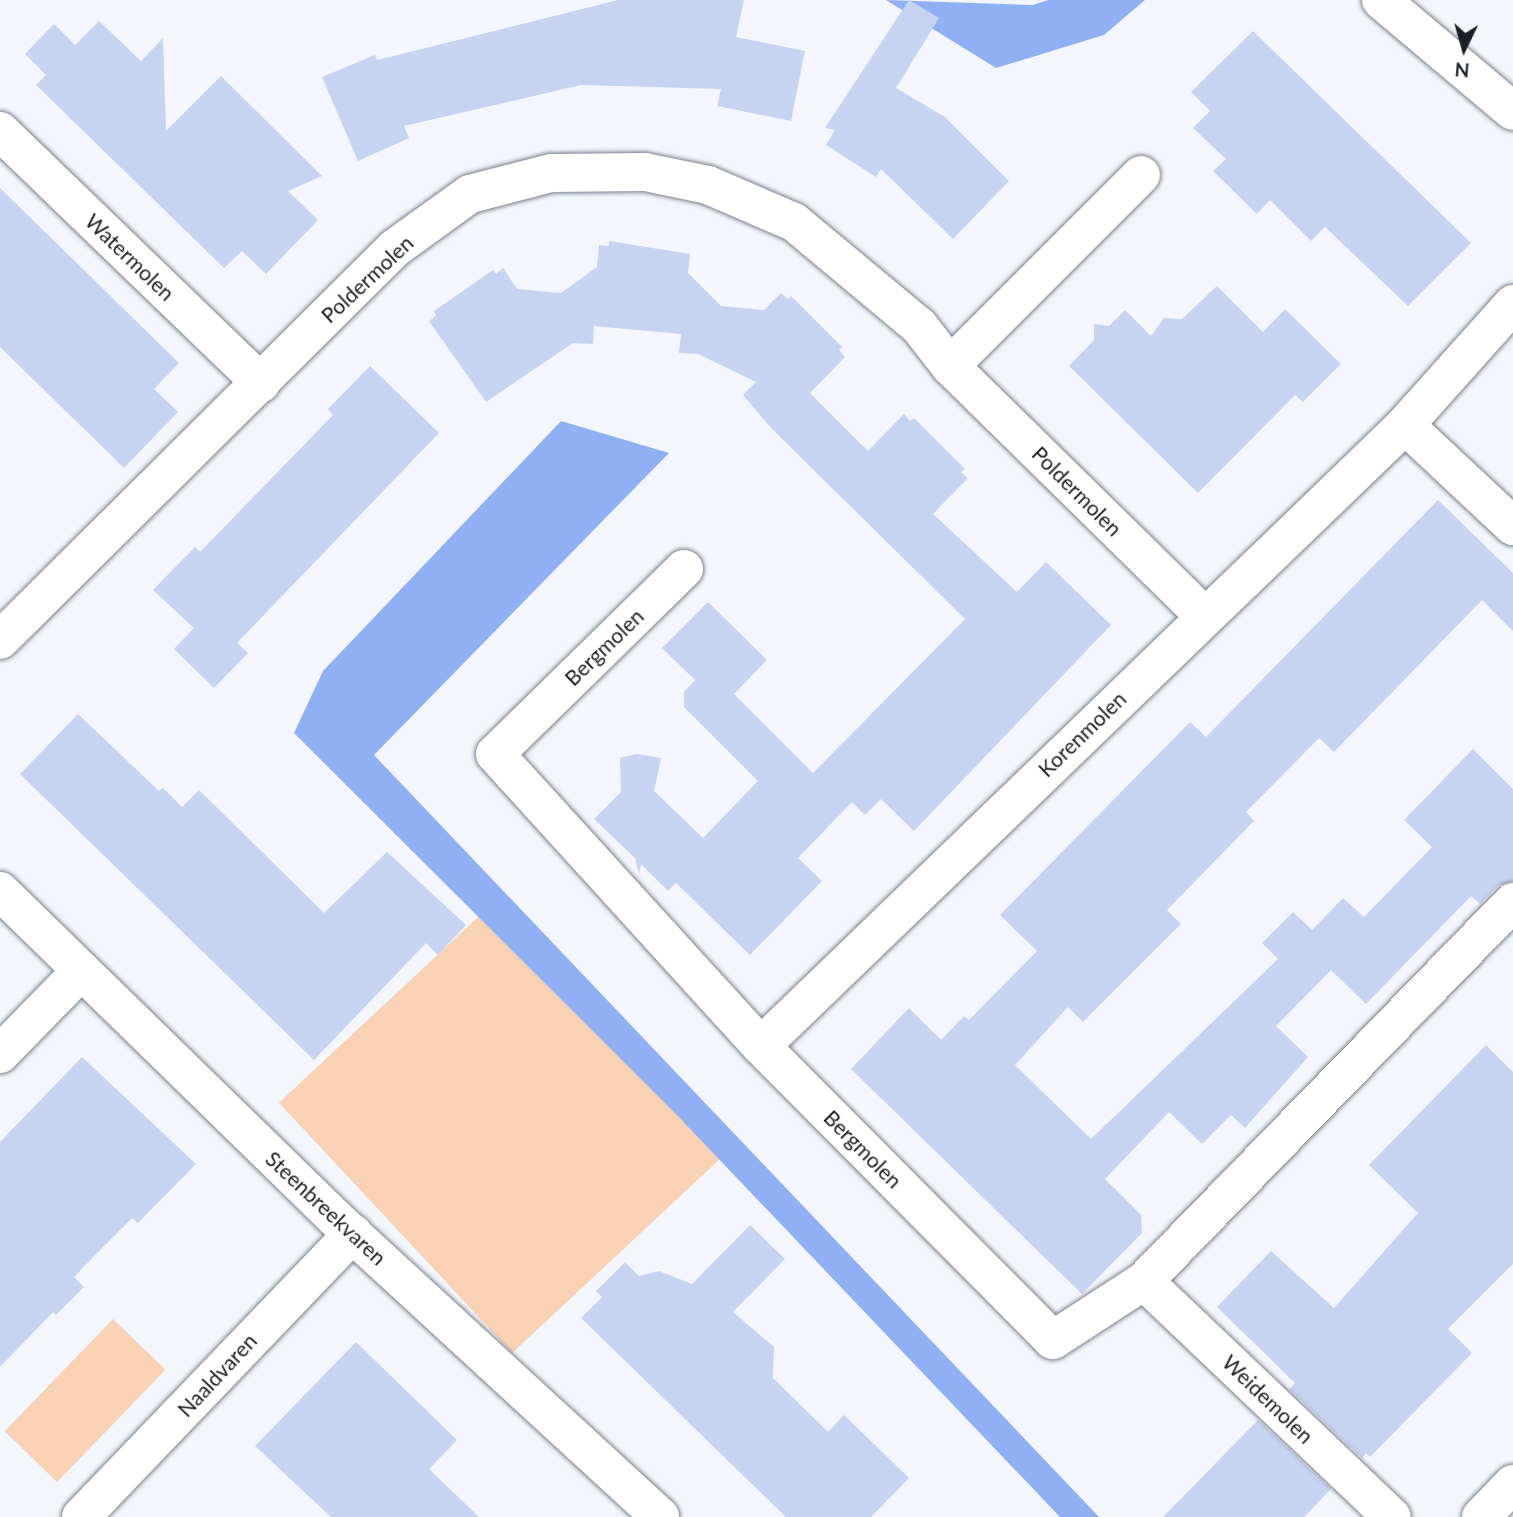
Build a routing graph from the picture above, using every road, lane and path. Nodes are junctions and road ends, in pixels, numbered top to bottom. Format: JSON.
{"nodes":[{"id":1,"x":1381,"y":0,"type":"edge"},
{"id":2,"x":1513,"y":111,"type":"edge"},
{"id":3,"x":0,"y":131,"type":"edge"},
{"id":4,"x":1141,"y":176,"type":"dead end"},
{"id":5,"x":1513,"y":304,"type":"edge"},
{"id":6,"x":950,"y":366,"type":"junction"},
{"id":7,"x":261,"y":383,"type":"junction"},
{"id":8,"x":1405,"y":425,"type":"junction"},
{"id":9,"x":1513,"y":526,"type":"edge"},
{"id":10,"x":684,"y":569,"type":"dead end"},
{"id":11,"x":1204,"y":615,"type":"junction"},
{"id":12,"x":0,"y":640,"type":"edge"},
{"id":13,"x":0,"y":891,"type":"edge"},
{"id":14,"x":1513,"y":902,"type":"edge"},
{"id":15,"x":81,"y":971,"type":"junction"},
{"id":16,"x":761,"y":1046,"type":"junction"},
{"id":17,"x":0,"y":1054,"type":"edge"},
{"id":18,"x":352,"y":1233,"type":"junction"},
{"id":19,"x":1144,"y":1281,"type":"junction"},
{"id":20,"x":1513,"y":1484,"type":"edge"},
{"id":21,"x":81,"y":1517,"type":"edge"},
{"id":22,"x":660,"y":1517,"type":"edge"},
{"id":23,"x":1392,"y":1517,"type":"edge"},
{"id":24,"x":1481,"y":1517,"type":"edge"}],
"edges":[{"from":1,"to":2,"type":"street"},
{"from":3,"to":7,"type":"street","name":"Watermolen"},
{"from":4,"to":6,"type":"street"},
{"from":5,"to":8,"type":"street","name":"Korenmolen"},
{"from":6,"to":7,"type":"street","name":"Poldermolen"},
{"from":6,"to":11,"type":"street","name":"Poldermolen"},
{"from":7,"to":12,"type":"street","name":"Poldermolen"},
{"from":8,"to":9,"type":"street"},
{"from":8,"to":11,"type":"street","name":"Korenmolen"},
{"from":10,"to":16,"type":"street","name":"Bergmolen"},
{"from":11,"to":16,"type":"street","name":"Korenmolen"},
{"from":13,"to":15,"type":"street","name":"Steenbreekvaren"},
{"from":14,"to":19,"type":"street","name":"Bergmolen"},
{"from":15,"to":17,"type":"street"},
{"from":15,"to":18,"type":"street","name":"Steenbreekvaren"},
{"from":16,"to":19,"type":"street","name":"Bergmolen"},
{"from":18,"to":21,"type":"street","name":"Naaldvaren"},
{"from":18,"to":22,"type":"street","name":"Steenbreekvaren"},
{"from":19,"to":23,"type":"street","name":"Weidemolen"},
{"from":20,"to":24,"type":"street"}]}
